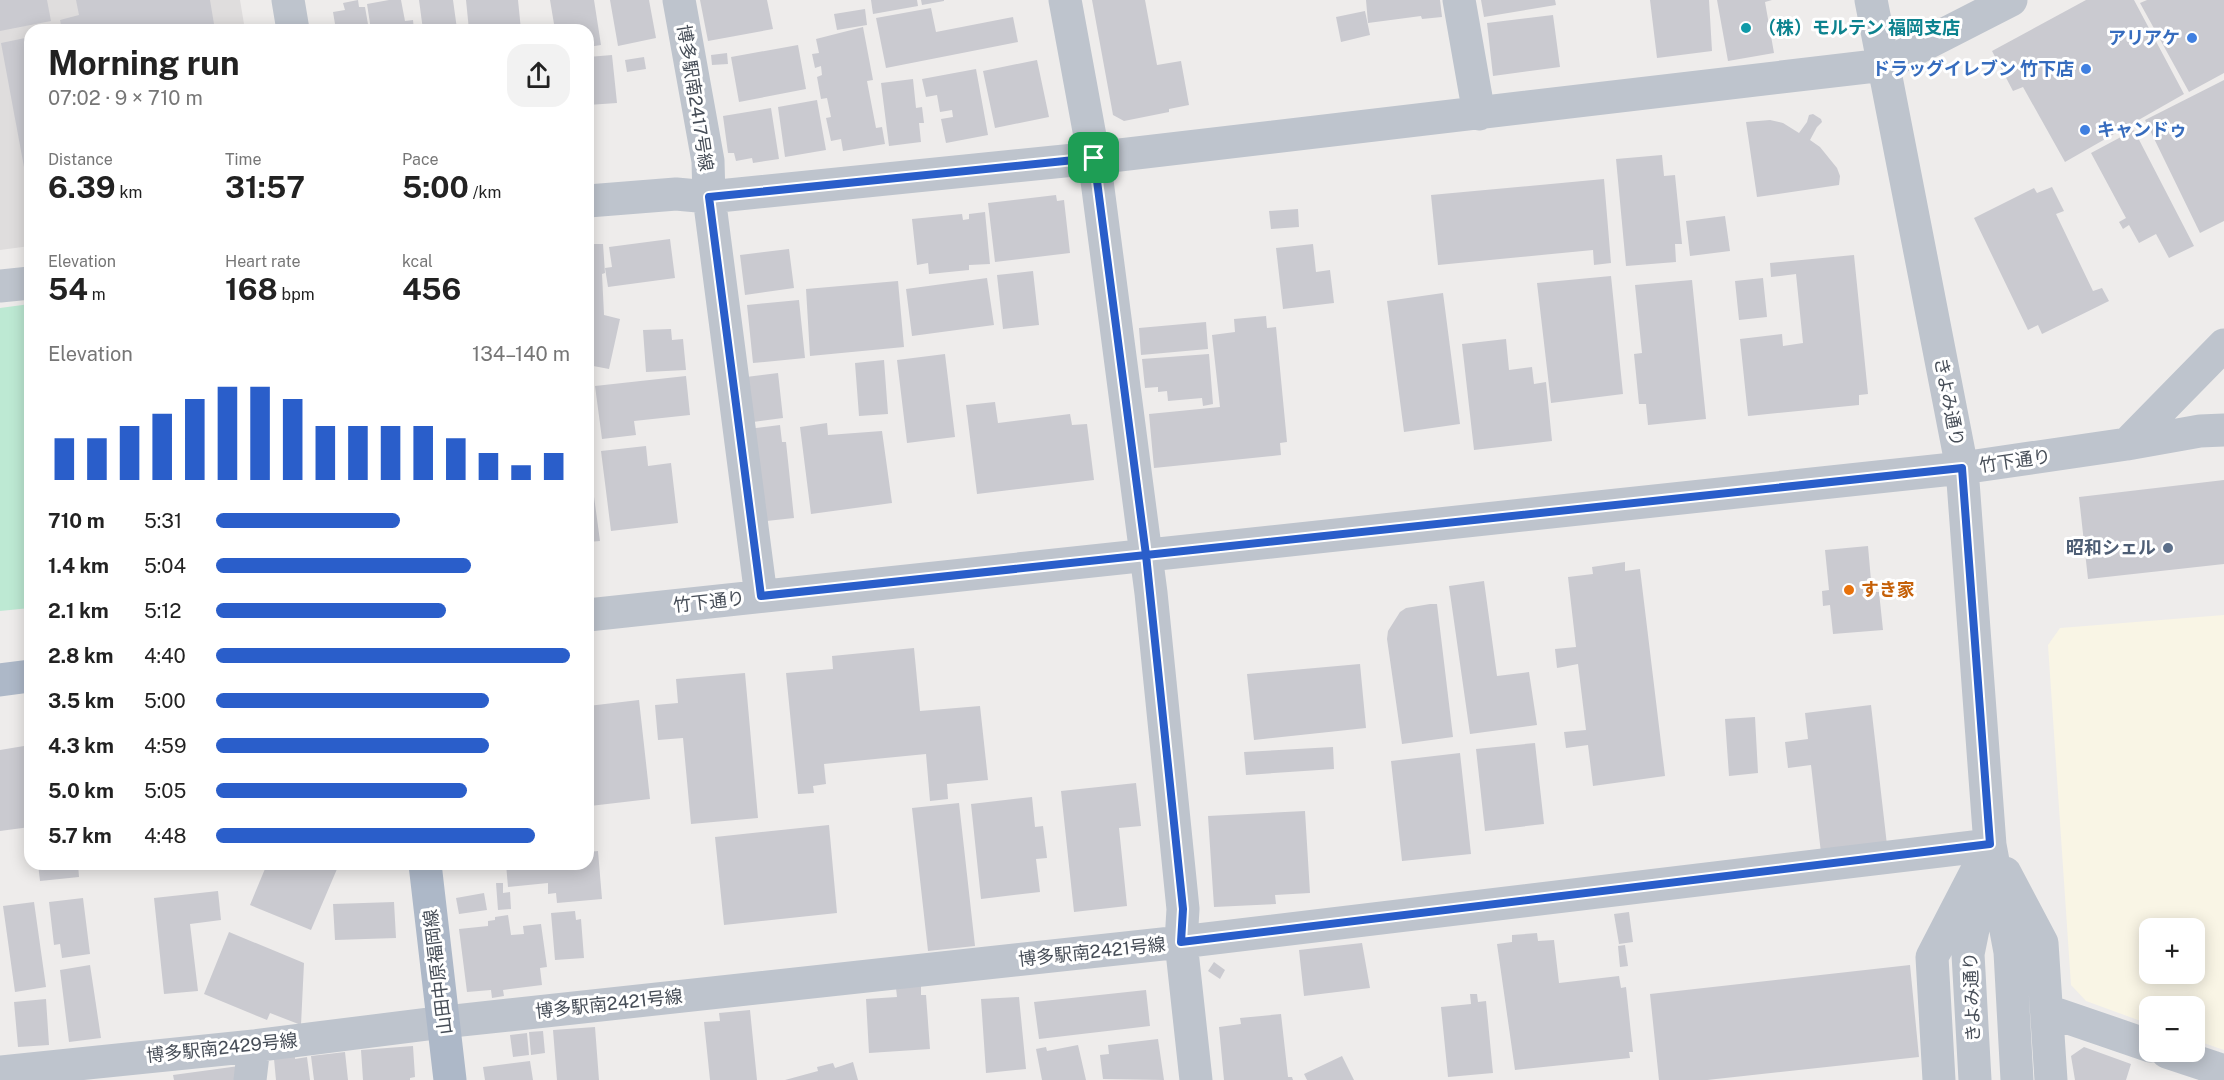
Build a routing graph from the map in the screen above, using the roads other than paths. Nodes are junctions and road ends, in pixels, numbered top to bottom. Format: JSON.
{"nodes":[{"id":1,"x":288,"y":0,"type":"edge"},
{"id":2,"x":679,"y":0,"type":"edge"},
{"id":3,"x":1065,"y":0,"type":"edge"},
{"id":4,"x":1459,"y":0,"type":"edge"},
{"id":5,"x":1871,"y":0,"type":"edge"},
{"id":6,"x":2011,"y":0,"type":"edge"},
{"id":7,"x":292,"y":24,"type":"edge"},
{"id":8,"x":1884,"y":65,"type":"junction"},
{"id":9,"x":1479,"y":114,"type":"junction"},
{"id":10,"x":1094,"y":158,"type":"junction"},
{"id":11,"x":709,"y":197,"type":"junction"},
{"id":12,"x":594,"y":201,"type":"edge"},
{"id":13,"x":24,"y":284,"type":"edge"},
{"id":14,"x":0,"y":286,"type":"edge"},
{"id":15,"x":2224,"y":345,"type":"edge"},
{"id":16,"x":2224,"y":430,"type":"edge"},
{"id":17,"x":2127,"y":444,"type":"junction"},
{"id":18,"x":1962,"y":468,"type":"junction"},
{"id":19,"x":1146,"y":555,"type":"junction"},
{"id":20,"x":761,"y":596,"type":"junction"},
{"id":21,"x":594,"y":614,"type":"edge"},
{"id":22,"x":24,"y":677,"type":"edge"},
{"id":23,"x":0,"y":680,"type":"edge"},
{"id":24,"x":1990,"y":844,"type":"junction"},
{"id":25,"x":426,"y":870,"type":"edge"},
{"id":26,"x":1181,"y":942,"type":"junction"},
{"id":27,"x":2048,"y":1011,"type":"junction"},
{"id":28,"x":444,"y":1022,"type":"junction"},
{"id":29,"x":2139,"y":1042,"type":"edge"},
{"id":30,"x":254,"y":1046,"type":"junction"},
{"id":31,"x":2197,"y":1062,"type":"edge"},
{"id":32,"x":2224,"y":1071,"type":"edge"},
{"id":33,"x":0,"y":1072,"type":"edge"},
{"id":34,"x":250,"y":1080,"type":"edge"},
{"id":35,"x":450,"y":1080,"type":"edge"},
{"id":36,"x":1196,"y":1080,"type":"edge"},
{"id":37,"x":1939,"y":1080,"type":"edge"},
{"id":38,"x":1975,"y":1080,"type":"edge"},
{"id":39,"x":2017,"y":1080,"type":"edge"},
{"id":40,"x":2051,"y":1080,"type":"edge"}],
"edges":[{"from":1,"to":7,"type":"street"},
{"from":2,"to":11,"type":"street","name":"博多駅南2417号線"},
{"from":3,"to":10,"type":"street"},
{"from":4,"to":9,"type":"street"},
{"from":5,"to":8,"type":"street","name":"きよみ通り"},
{"from":6,"to":8,"type":"street"},
{"from":8,"to":9,"type":"street"},
{"from":8,"to":18,"type":"street","name":"きよみ通り"},
{"from":9,"to":10,"type":"street"},
{"from":10,"to":11,"type":"street"},
{"from":10,"to":19,"type":"street"},
{"from":11,"to":12,"type":"street"},
{"from":11,"to":20,"type":"street","name":"博多駅南2417号線"},
{"from":13,"to":14,"type":"street"},
{"from":15,"to":17,"type":"street"},
{"from":16,"to":17,"type":"street","name":"竹下通り"},
{"from":17,"to":18,"type":"street","name":"竹下通り"},
{"from":18,"to":19,"type":"street","name":"竹下通り"},
{"from":18,"to":24,"type":"street","name":"きよみ通り"},
{"from":19,"to":20,"type":"street","name":"竹下通り"},
{"from":19,"to":26,"type":"street"},
{"from":20,"to":21,"type":"street","name":"竹下通り"},
{"from":22,"to":23,"type":"main road"},
{"from":24,"to":26,"type":"street","name":"博多駅南2421号線"},
{"from":24,"to":27,"type":"street"},
{"from":24,"to":37,"type":"street"},
{"from":24,"to":38,"type":"street","name":"きよみ通り"},
{"from":24,"to":39,"type":"street","name":"きよみ通り"},
{"from":25,"to":28,"type":"main road","name":"山田中原福岡線"},
{"from":26,"to":28,"type":"street","name":"博多駅南2421号線"},
{"from":26,"to":36,"type":"street"},
{"from":27,"to":29,"type":"street"},
{"from":27,"to":40,"type":"street"},
{"from":28,"to":30,"type":"street","name":"博多駅南2429号線"},
{"from":28,"to":35,"type":"main road","name":"山田中原福岡線"},
{"from":30,"to":33,"type":"street","name":"博多駅南2429号線"},
{"from":30,"to":34,"type":"street"},
{"from":31,"to":32,"type":"street"}]}
